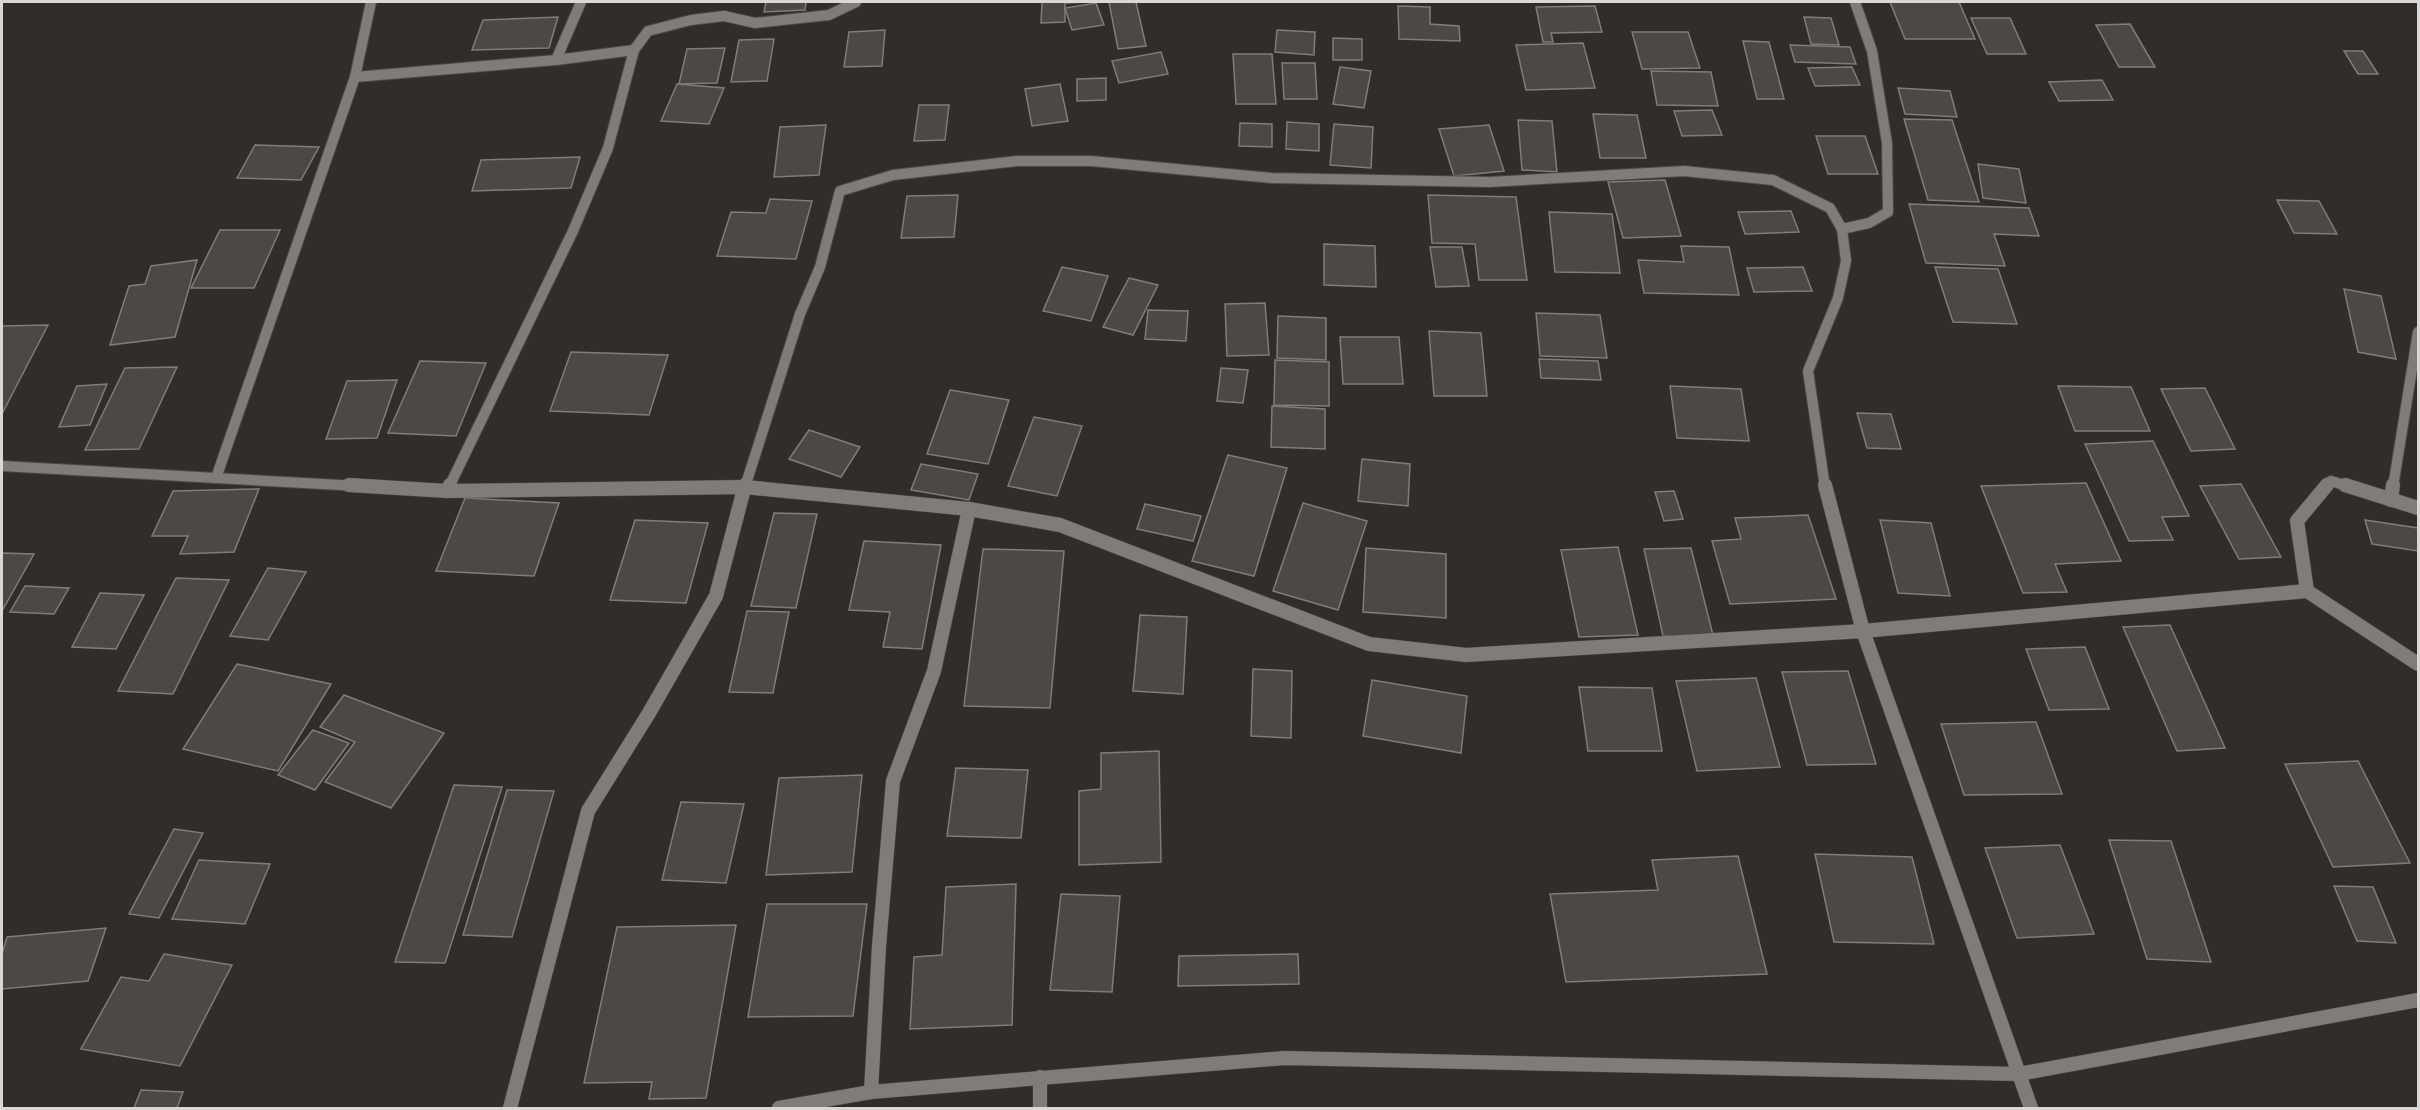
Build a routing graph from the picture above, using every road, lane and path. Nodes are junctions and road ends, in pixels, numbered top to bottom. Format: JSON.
{"nodes":[{"id":1,"x":371,"y":2,"type":"edge"},
{"id":2,"x":581,"y":2,"type":"edge"},
{"id":3,"x":856,"y":2,"type":"edge"},
{"id":4,"x":1855,"y":2,"type":"edge"},
{"id":5,"x":634,"y":50,"type":"junction"},
{"id":6,"x":556,"y":60,"type":"junction"},
{"id":7,"x":355,"y":77,"type":"junction"},
{"id":8,"x":1842,"y":229,"type":"junction"},
{"id":9,"x":2418,"y":332,"type":"edge"},
{"id":10,"x":2,"y":466,"type":"edge"},
{"id":11,"x":216,"y":478,"type":"junction"},
{"id":12,"x":745,"y":488,"type":"junction"},
{"id":13,"x":447,"y":490,"type":"junction"},
{"id":14,"x":2391,"y":500,"type":"junction"},
{"id":15,"x":2418,"y":508,"type":"edge"},
{"id":16,"x":969,"y":509,"type":"junction"},
{"id":17,"x":2307,"y":591,"type":"junction"},
{"id":18,"x":1863,"y":632,"type":"junction"},
{"id":19,"x":2418,"y":664,"type":"edge"},
{"id":20,"x":2418,"y":1000,"type":"edge"},
{"id":21,"x":2019,"y":1074,"type":"junction"},
{"id":22,"x":1040,"y":1077,"type":"junction"},
{"id":23,"x":871,"y":1092,"type":"junction"},
{"id":24,"x":510,"y":1108,"type":"edge"},
{"id":25,"x":779,"y":1108,"type":"edge"},
{"id":26,"x":1040,"y":1108,"type":"edge"},
{"id":27,"x":2031,"y":1108,"type":"edge"}],
"edges":[{"from":1,"to":7,"type":"street"},
{"from":2,"to":6,"type":"street"},
{"from":3,"to":5,"type":"street"},
{"from":4,"to":8,"type":"street"},
{"from":5,"to":6,"type":"street"},
{"from":5,"to":13,"type":"street"},
{"from":6,"to":7,"type":"street"},
{"from":7,"to":11,"type":"street"},
{"from":8,"to":12,"type":"street"},
{"from":8,"to":18,"type":"street"},
{"from":9,"to":14,"type":"street"},
{"from":10,"to":11,"type":"street"},
{"from":11,"to":13,"type":"street"},
{"from":12,"to":13,"type":"street"},
{"from":12,"to":16,"type":"street"},
{"from":12,"to":24,"type":"street"},
{"from":14,"to":15,"type":"street"},
{"from":14,"to":17,"type":"street"},
{"from":16,"to":18,"type":"street"},
{"from":16,"to":23,"type":"street"},
{"from":17,"to":18,"type":"street"},
{"from":17,"to":19,"type":"street"},
{"from":18,"to":21,"type":"street"},
{"from":20,"to":21,"type":"street"},
{"from":21,"to":22,"type":"street"},
{"from":21,"to":27,"type":"street"},
{"from":22,"to":23,"type":"street"},
{"from":22,"to":26,"type":"street"},
{"from":23,"to":25,"type":"street"}]}
